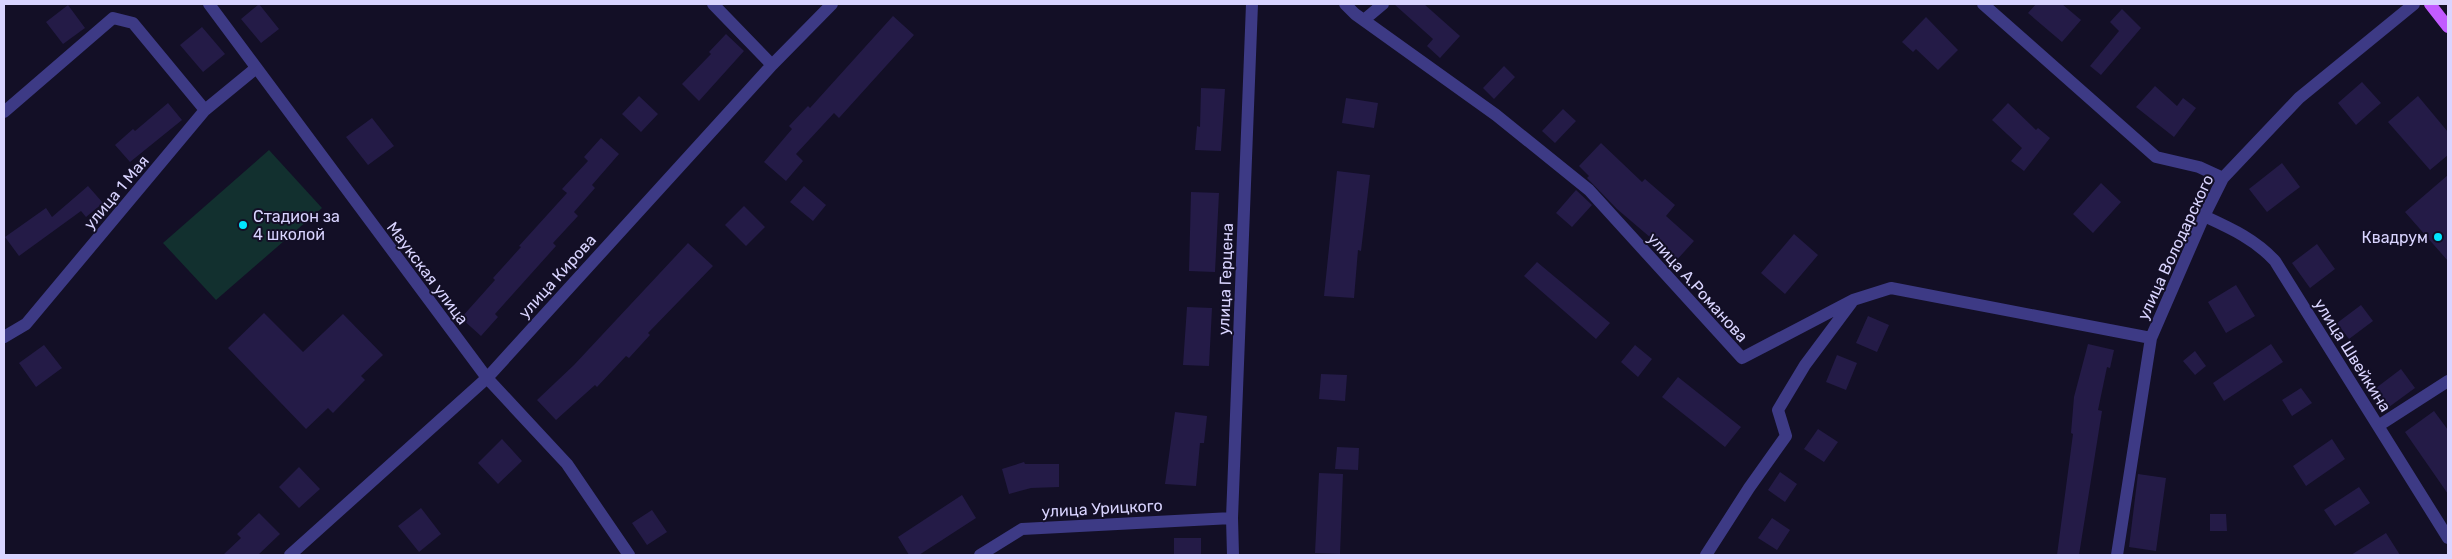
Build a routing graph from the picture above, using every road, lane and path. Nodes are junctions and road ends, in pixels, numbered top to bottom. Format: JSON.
{"nodes":[{"id":1,"x":209,"y":4,"type":"edge"},
{"id":2,"x":713,"y":4,"type":"edge"},
{"id":3,"x":832,"y":4,"type":"edge"},
{"id":4,"x":1252,"y":4,"type":"edge"},
{"id":5,"x":1345,"y":4,"type":"edge"},
{"id":6,"x":1383,"y":4,"type":"edge"},
{"id":7,"x":1983,"y":4,"type":"edge"},
{"id":8,"x":2414,"y":4,"type":"edge"},
{"id":9,"x":2430,"y":4,"type":"edge"},
{"id":10,"x":1364,"y":20,"type":"junction"},
{"id":11,"x":2448,"y":27,"type":"edge"},
{"id":12,"x":772,"y":65,"type":"junction"},
{"id":13,"x":255,"y":68,"type":"junction"},
{"id":14,"x":205,"y":110,"type":"junction"},
{"id":15,"x":4,"y":112,"type":"edge"},
{"id":16,"x":2223,"y":178,"type":"junction"},
{"id":17,"x":2204,"y":216,"type":"junction"},
{"id":18,"x":1853,"y":300,"type":"junction"},
{"id":19,"x":4,"y":337,"type":"edge"},
{"id":20,"x":2151,"y":338,"type":"junction"},
{"id":21,"x":487,"y":378,"type":"junction"},
{"id":22,"x":2448,"y":381,"type":"edge"},
{"id":23,"x":2378,"y":426,"type":"junction"},
{"id":24,"x":1232,"y":518,"type":"junction"},
{"id":25,"x":2448,"y":538,"type":"edge"},
{"id":26,"x":290,"y":555,"type":"edge"},
{"id":27,"x":628,"y":555,"type":"edge"},
{"id":28,"x":980,"y":555,"type":"edge"},
{"id":29,"x":1233,"y":555,"type":"edge"},
{"id":30,"x":1706,"y":555,"type":"edge"},
{"id":31,"x":2117,"y":555,"type":"edge"}],
"edges":[{"from":1,"to":13,"type":"street","name":"Маукская улица"},
{"from":2,"to":12,"type":"street"},
{"from":3,"to":12,"type":"street","name":"улица Кирова"},
{"from":4,"to":24,"type":"street","name":"улица Герцена"},
{"from":5,"to":10,"type":"street","name":"улица А.Романова"},
{"from":6,"to":10,"type":"street"},
{"from":7,"to":16,"type":"street"},
{"from":8,"to":16,"type":"street","name":"улица Володарского"},
{"from":9,"to":11,"type":"main road"},
{"from":10,"to":18,"type":"street","name":"улица А.Романова"},
{"from":12,"to":21,"type":"street","name":"улица Кирова"},
{"from":13,"to":14,"type":"street","name":"улица 1 Мая"},
{"from":13,"to":21,"type":"street","name":"Маукская улица"},
{"from":14,"to":15,"type":"street"},
{"from":14,"to":19,"type":"street","name":"улица 1 Мая"},
{"from":16,"to":17,"type":"street","name":"улица Володарского"},
{"from":17,"to":20,"type":"street","name":"улица Володарского"},
{"from":17,"to":23,"type":"street","name":"улица Швейкина"},
{"from":18,"to":20,"type":"street","name":"улица А.Романова"},
{"from":18,"to":30,"type":"street"},
{"from":20,"to":31,"type":"street","name":"улица Володарского"},
{"from":21,"to":26,"type":"street","name":"улица Кирова"},
{"from":21,"to":27,"type":"street","name":"Маукская улица"},
{"from":22,"to":23,"type":"street"},
{"from":23,"to":25,"type":"street","name":"улица Швейкина"},
{"from":24,"to":28,"type":"street","name":"улица Урицкого"},
{"from":24,"to":29,"type":"street","name":"улица Герцена"}]}
